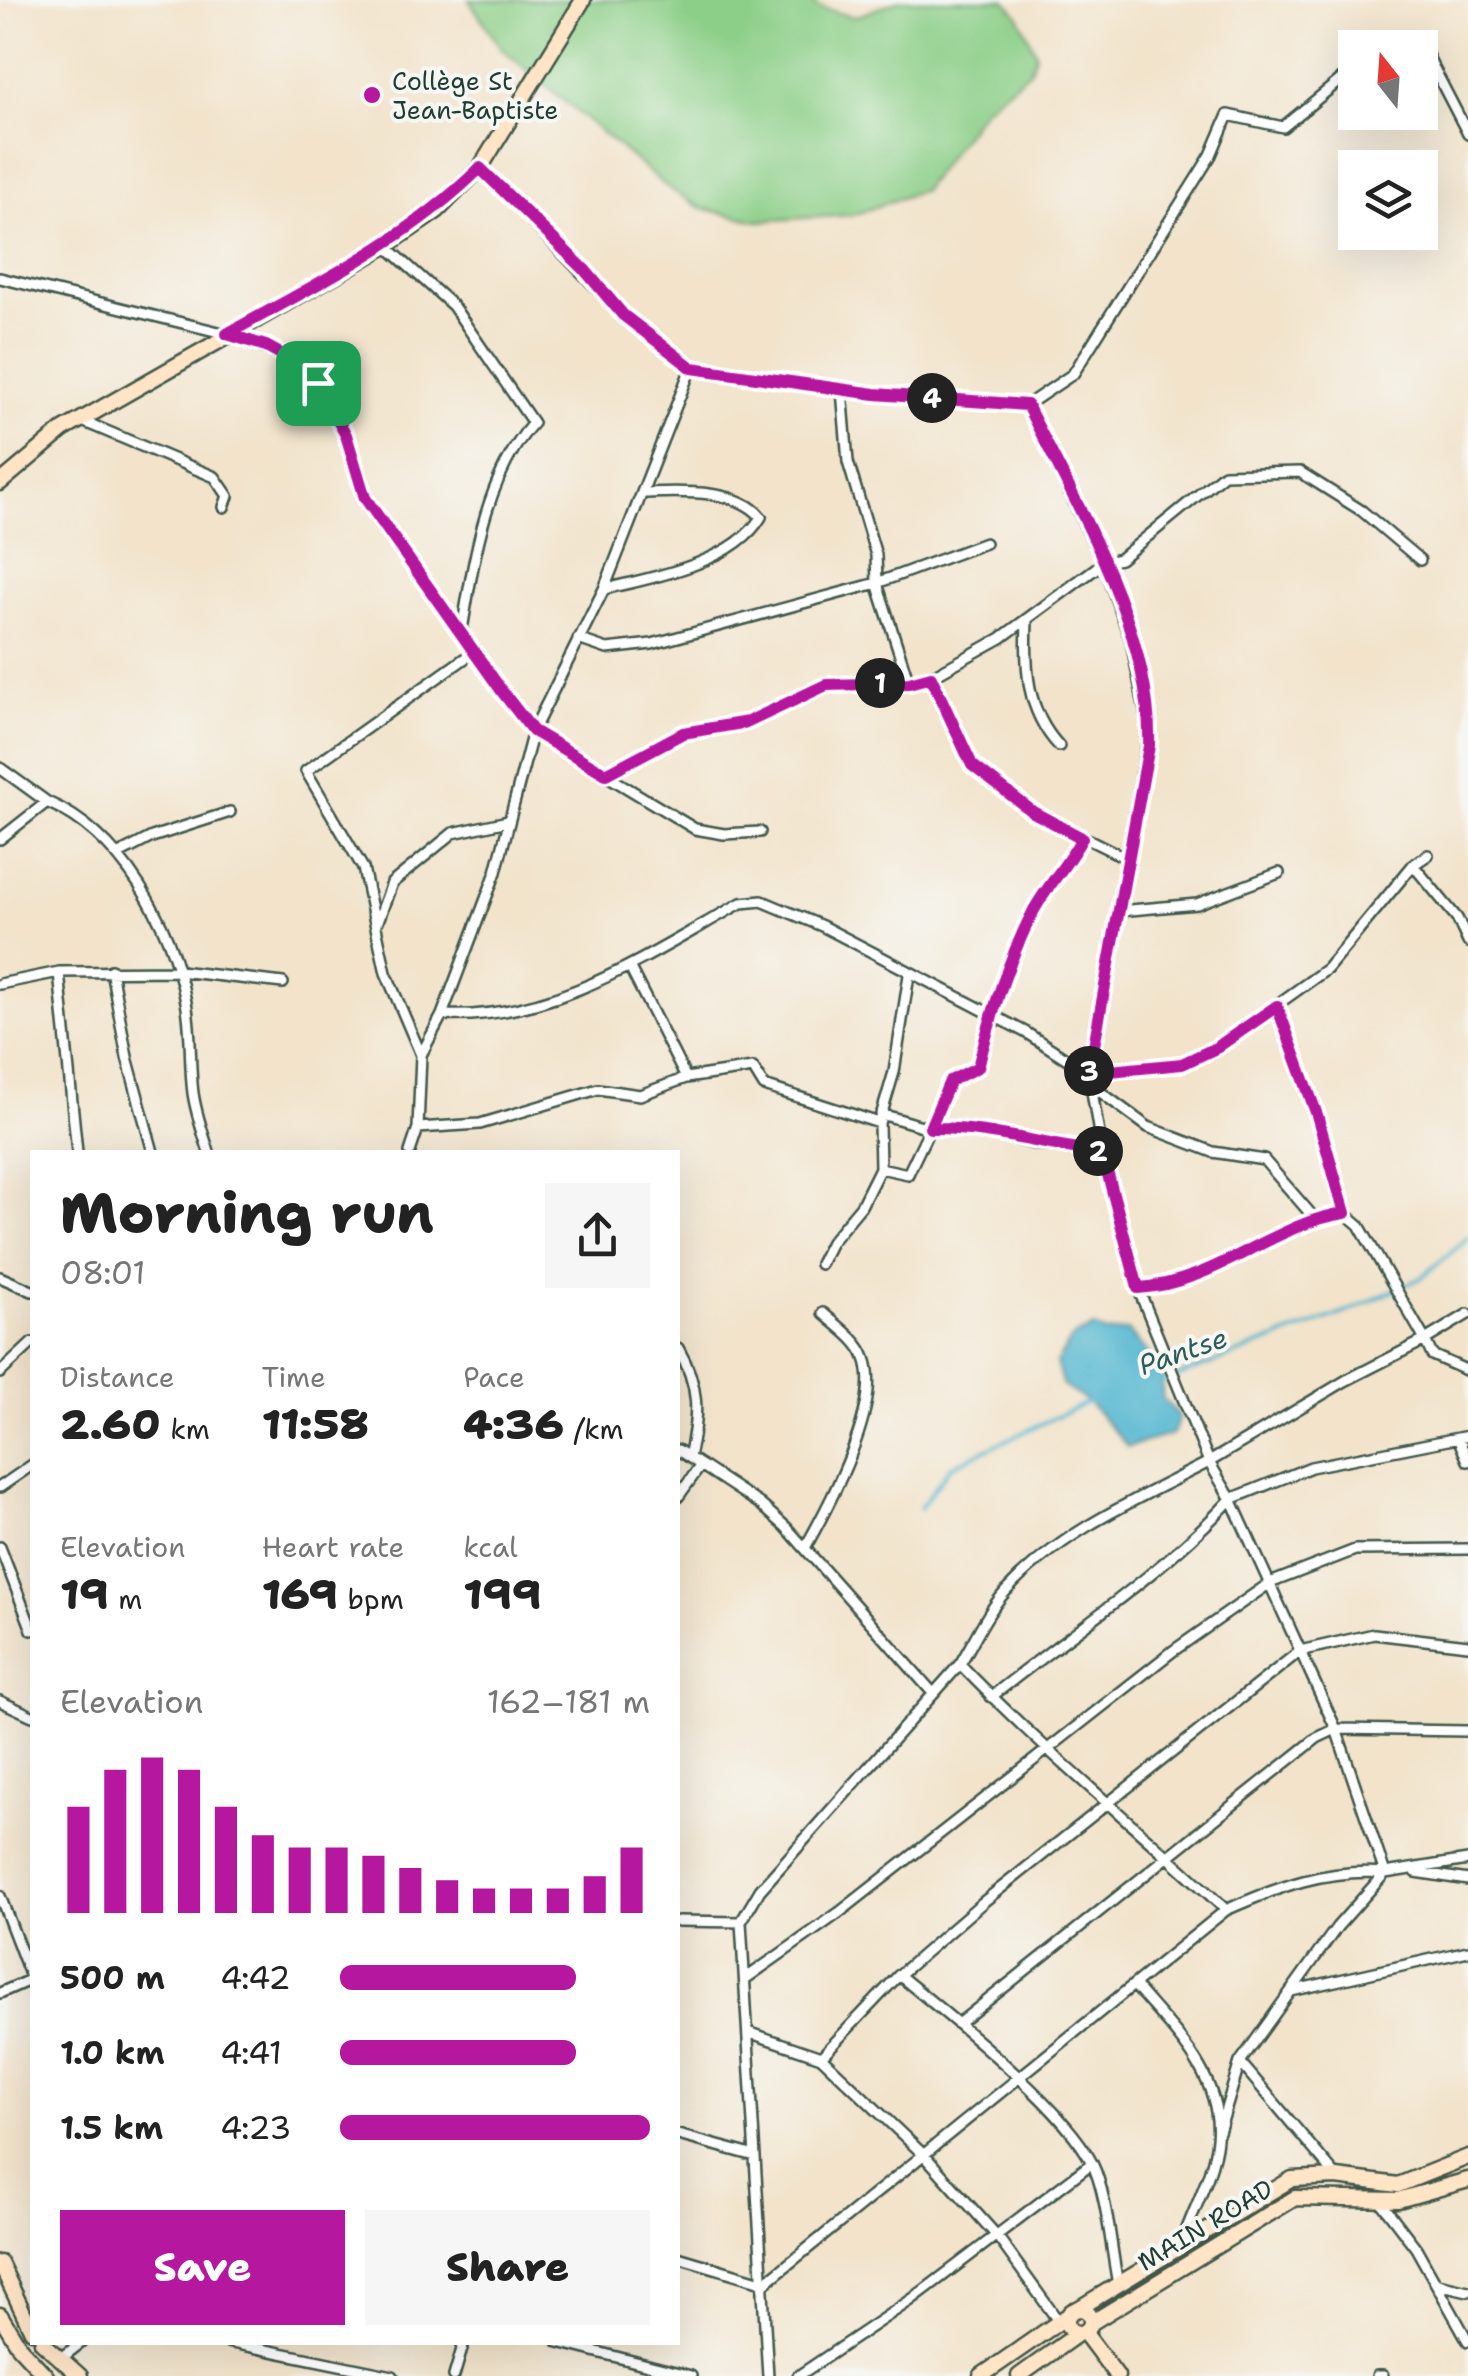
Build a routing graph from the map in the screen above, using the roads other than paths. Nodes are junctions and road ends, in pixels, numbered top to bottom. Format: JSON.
{"nodes":[{"id":1,"x":583,"y":0,"type":"edge"},
{"id":2,"x":1438,"y":76,"type":"edge"},
{"id":3,"x":1338,"y":82,"type":"edge"},
{"id":4,"x":1468,"y":134,"type":"edge"},
{"id":5,"x":480,"y":168,"type":"junction"},
{"id":6,"x":386,"y":246,"type":"junction"},
{"id":7,"x":0,"y":278,"type":"edge"},
{"id":8,"x":227,"y":334,"type":"junction"},
{"id":9,"x":692,"y":368,"type":"junction"},
{"id":10,"x":842,"y":390,"type":"junction"},
{"id":11,"x":1027,"y":405,"type":"junction"},
{"id":12,"x":80,"y":420,"type":"junction"},
{"id":13,"x":0,"y":483,"type":"edge"},
{"id":14,"x":645,"y":492,"type":"junction"},
{"id":15,"x":224,"y":507,"type":"dead end"},
{"id":16,"x":985,"y":543,"type":"dead end"},
{"id":17,"x":1420,"y":560,"type":"dead end"},
{"id":18,"x":1103,"y":563,"type":"junction"},
{"id":19,"x":877,"y":584,"type":"junction"},
{"id":20,"x":604,"y":589,"type":"junction"},
{"id":21,"x":1027,"y":622,"type":"junction"},
{"id":22,"x":462,"y":630,"type":"junction"},
{"id":23,"x":578,"y":639,"type":"junction"},
{"id":24,"x":475,"y":651,"type":"junction"},
{"id":25,"x":931,"y":677,"type":"junction"},
{"id":26,"x":909,"y":683,"type":"junction"},
{"id":27,"x":533,"y":731,"type":"junction"},
{"id":28,"x":1059,"y":746,"type":"dead end"},
{"id":29,"x":0,"y":768,"type":"edge"},
{"id":30,"x":606,"y":774,"type":"junction"},
{"id":31,"x":47,"y":802,"type":"junction"},
{"id":32,"x":230,"y":812,"type":"dead end"},
{"id":33,"x":508,"y":821,"type":"junction"},
{"id":34,"x":760,"y":832,"type":"dead end"},
{"id":35,"x":1082,"y":838,"type":"junction"},
{"id":36,"x":0,"y":839,"type":"edge"},
{"id":37,"x":117,"y":855,"type":"junction"},
{"id":38,"x":1428,"y":855,"type":"dead end"},
{"id":39,"x":1126,"y":858,"type":"junction"},
{"id":40,"x":1414,"y":865,"type":"junction"},
{"id":41,"x":1279,"y":873,"type":"dead end"},
{"id":42,"x":1119,"y":911,"type":"junction"},
{"id":43,"x":378,"y":924,"type":"junction"},
{"id":44,"x":1468,"y":942,"type":"edge"},
{"id":45,"x":629,"y":966,"type":"junction"},
{"id":46,"x":110,"y":970,"type":"junction"},
{"id":47,"x":179,"y":971,"type":"junction"},
{"id":48,"x":60,"y":972,"type":"junction"},
{"id":49,"x":909,"y":975,"type":"junction"},
{"id":50,"x":283,"y":983,"type":"dead end"},
{"id":51,"x":0,"y":984,"type":"edge"},
{"id":52,"x":1277,"y":1006,"type":"junction"},
{"id":53,"x":442,"y":1014,"type":"junction"},
{"id":54,"x":991,"y":1014,"type":"junction"},
{"id":55,"x":422,"y":1055,"type":"junction"},
{"id":56,"x":1089,"y":1073,"type":"junction"},
{"id":57,"x":686,"y":1078,"type":"junction"},
{"id":58,"x":1095,"y":1088,"type":"junction"},
{"id":59,"x":881,"y":1119,"type":"junction"},
{"id":60,"x":418,"y":1128,"type":"junction"},
{"id":61,"x":930,"y":1128,"type":"junction"},
{"id":62,"x":77,"y":1150,"type":"edge"},
{"id":63,"x":151,"y":1150,"type":"edge"},
{"id":64,"x":208,"y":1150,"type":"edge"},
{"id":65,"x":411,"y":1150,"type":"edge"},
{"id":66,"x":1102,"y":1152,"type":"junction"},
{"id":67,"x":880,"y":1168,"type":"junction"},
{"id":68,"x":1345,"y":1213,"type":"junction"},
{"id":69,"x":1316,"y":1220,"type":"junction"},
{"id":70,"x":820,"y":1264,"type":"dead end"},
{"id":71,"x":0,"y":1277,"type":"edge"},
{"id":72,"x":1138,"y":1288,"type":"junction"},
{"id":73,"x":30,"y":1290,"type":"edge"},
{"id":74,"x":822,"y":1313,"type":"dead end"},
{"id":75,"x":1468,"y":1314,"type":"edge"},
{"id":76,"x":1425,"y":1340,"type":"junction"},
{"id":77,"x":30,"y":1344,"type":"edge"},
{"id":78,"x":680,"y":1351,"type":"edge"},
{"id":79,"x":1468,"y":1371,"type":"edge"},
{"id":80,"x":0,"y":1374,"type":"edge"},
{"id":81,"x":1463,"y":1437,"type":"edge"},
{"id":82,"x":680,"y":1451,"type":"edge"},
{"id":83,"x":690,"y":1456,"type":"junction"},
{"id":84,"x":1209,"y":1462,"type":"junction"},
{"id":85,"x":1468,"y":1462,"type":"edge"},
{"id":86,"x":701,"y":1465,"type":"junction"},
{"id":87,"x":30,"y":1466,"type":"edge"},
{"id":88,"x":0,"y":1487,"type":"edge"},
{"id":89,"x":680,"y":1494,"type":"edge"},
{"id":90,"x":1231,"y":1499,"type":"junction"},
{"id":91,"x":805,"y":1548,"type":"junction"},
{"id":92,"x":1468,"y":1550,"type":"edge"},
{"id":93,"x":1,"y":1556,"type":"edge"},
{"id":94,"x":1270,"y":1583,"type":"junction"},
{"id":95,"x":30,"y":1625,"type":"edge"},
{"id":96,"x":1468,"y":1645,"type":"edge"},
{"id":97,"x":1300,"y":1651,"type":"junction"},
{"id":98,"x":960,"y":1664,"type":"junction"},
{"id":99,"x":933,"y":1693,"type":"junction"},
{"id":100,"x":991,"y":1697,"type":"junction"},
{"id":101,"x":0,"y":1701,"type":"edge"},
{"id":102,"x":30,"y":1715,"type":"edge"},
{"id":103,"x":1336,"y":1729,"type":"junction"},
{"id":104,"x":1468,"y":1731,"type":"edge"},
{"id":105,"x":1050,"y":1752,"type":"junction"},
{"id":106,"x":1111,"y":1802,"type":"junction"},
{"id":107,"x":1168,"y":1855,"type":"junction"},
{"id":108,"x":1468,"y":1860,"type":"edge"},
{"id":109,"x":1408,"y":1871,"type":"junction"},
{"id":110,"x":1385,"y":1873,"type":"junction"},
{"id":111,"x":1468,"y":1880,"type":"edge"},
{"id":112,"x":0,"y":1896,"type":"edge"},
{"id":113,"x":1226,"y":1910,"type":"junction"},
{"id":114,"x":680,"y":1921,"type":"edge"},
{"id":115,"x":741,"y":1922,"type":"junction"},
{"id":116,"x":1468,"y":1951,"type":"edge"},
{"id":117,"x":30,"y":1974,"type":"edge"},
{"id":118,"x":899,"y":1976,"type":"junction"},
{"id":119,"x":744,"y":1979,"type":"junction"},
{"id":120,"x":30,"y":1980,"type":"edge"},
{"id":121,"x":1135,"y":1986,"type":"junction"},
{"id":122,"x":1291,"y":1991,"type":"junction"},
{"id":123,"x":0,"y":1993,"type":"edge"},
{"id":124,"x":958,"y":2024,"type":"junction"},
{"id":125,"x":748,"y":2032,"type":"junction"},
{"id":126,"x":821,"y":2057,"type":"junction"},
{"id":127,"x":1240,"y":2062,"type":"junction"},
{"id":128,"x":1019,"y":2080,"type":"junction"},
{"id":129,"x":680,"y":2136,"type":"edge"},
{"id":130,"x":1217,"y":2139,"type":"junction"},
{"id":131,"x":755,"y":2156,"type":"junction"},
{"id":132,"x":926,"y":2156,"type":"junction"},
{"id":133,"x":1468,"y":2157,"type":"edge"},
{"id":134,"x":1092,"y":2163,"type":"junction"},
{"id":135,"x":1337,"y":2177,"type":"junction"},
{"id":136,"x":1468,"y":2180,"type":"edge"},
{"id":137,"x":1380,"y":2201,"type":"junction"},
{"id":138,"x":997,"y":2236,"type":"junction"},
{"id":139,"x":1182,"y":2242,"type":"junction"},
{"id":140,"x":680,"y":2258,"type":"edge"},
{"id":141,"x":0,"y":2264,"type":"edge"},
{"id":142,"x":765,"y":2283,"type":"junction"},
{"id":143,"x":1118,"y":2284,"type":"junction"},
{"id":144,"x":1438,"y":2284,"type":"junction"},
{"id":145,"x":1468,"y":2291,"type":"edge"},
{"id":146,"x":0,"y":2315,"type":"edge"},
{"id":147,"x":1068,"y":2316,"type":"junction"},
{"id":148,"x":30,"y":2327,"type":"edge"},
{"id":149,"x":1084,"y":2329,"type":"junction"},
{"id":150,"x":1468,"y":2341,"type":"edge"},
{"id":151,"x":26,"y":2344,"type":"edge"},
{"id":152,"x":45,"y":2345,"type":"edge"},
{"id":153,"x":78,"y":2345,"type":"edge"},
{"id":154,"x":242,"y":2345,"type":"edge"},
{"id":155,"x":463,"y":2345,"type":"edge"},
{"id":156,"x":570,"y":2345,"type":"edge"},
{"id":157,"x":1049,"y":2356,"type":"junction"},
{"id":158,"x":59,"y":2360,"type":"junction"},
{"id":159,"x":46,"y":2376,"type":"edge"},
{"id":160,"x":80,"y":2376,"type":"edge"},
{"id":161,"x":392,"y":2376,"type":"edge"},
{"id":162,"x":454,"y":2376,"type":"edge"},
{"id":163,"x":691,"y":2376,"type":"edge"},
{"id":164,"x":768,"y":2376,"type":"edge"},
{"id":165,"x":798,"y":2376,"type":"edge"},
{"id":166,"x":981,"y":2376,"type":"edge"},
{"id":167,"x":1019,"y":2376,"type":"edge"},
{"id":168,"x":1041,"y":2376,"type":"edge"},
{"id":169,"x":1117,"y":2376,"type":"edge"}],
"edges":[{"from":1,"to":5,"type":"main road"},
{"from":2,"to":4,"type":"street"},
{"from":3,"to":11,"type":"street"},
{"from":5,"to":6,"type":"main road"},
{"from":5,"to":9,"type":"street"},
{"from":6,"to":8,"type":"main road"},
{"from":6,"to":22,"type":"street"},
{"from":7,"to":8,"type":"street"},
{"from":8,"to":12,"type":"main road"},
{"from":8,"to":22,"type":"street"},
{"from":9,"to":10,"type":"street"},
{"from":9,"to":14,"type":"street"},
{"from":10,"to":11,"type":"street"},
{"from":10,"to":19,"type":"street"},
{"from":11,"to":18,"type":"street"},
{"from":12,"to":13,"type":"main road"},
{"from":12,"to":15,"type":"street"},
{"from":14,"to":20,"type":"street"},
{"from":14,"to":20,"type":"street"},
{"from":16,"to":19,"type":"street"},
{"from":17,"to":18,"type":"street"},
{"from":18,"to":21,"type":"street"},
{"from":18,"to":39,"type":"street"},
{"from":19,"to":23,"type":"street"},
{"from":19,"to":26,"type":"street"},
{"from":20,"to":23,"type":"street"},
{"from":21,"to":25,"type":"street"},
{"from":21,"to":28,"type":"street"},
{"from":22,"to":24,"type":"street"},
{"from":23,"to":27,"type":"street"},
{"from":24,"to":27,"type":"street"},
{"from":24,"to":43,"type":"street"},
{"from":25,"to":26,"type":"street"},
{"from":25,"to":35,"type":"street"},
{"from":26,"to":30,"type":"street"},
{"from":27,"to":30,"type":"street"},
{"from":27,"to":33,"type":"street"},
{"from":29,"to":31,"type":"street"},
{"from":30,"to":34,"type":"street"},
{"from":31,"to":36,"type":"street"},
{"from":31,"to":37,"type":"street"},
{"from":32,"to":37,"type":"street"},
{"from":33,"to":43,"type":"street"},
{"from":33,"to":53,"type":"street"},
{"from":35,"to":39,"type":"street"},
{"from":35,"to":54,"type":"street"},
{"from":37,"to":47,"type":"street"},
{"from":38,"to":40,"type":"street"},
{"from":39,"to":42,"type":"street"},
{"from":40,"to":44,"type":"street"},
{"from":40,"to":52,"type":"street"},
{"from":41,"to":42,"type":"street"},
{"from":42,"to":56,"type":"street"},
{"from":43,"to":55,"type":"street"},
{"from":45,"to":49,"type":"street"},
{"from":45,"to":53,"type":"street"},
{"from":45,"to":57,"type":"street"},
{"from":46,"to":47,"type":"street"},
{"from":46,"to":48,"type":"street"},
{"from":46,"to":63,"type":"street"},
{"from":47,"to":50,"type":"street"},
{"from":47,"to":64,"type":"street"},
{"from":48,"to":51,"type":"street"},
{"from":48,"to":62,"type":"street"},
{"from":49,"to":54,"type":"street"},
{"from":49,"to":59,"type":"street"},
{"from":52,"to":56,"type":"street"},
{"from":52,"to":68,"type":"street"},
{"from":53,"to":55,"type":"street"},
{"from":54,"to":56,"type":"street"},
{"from":54,"to":61,"type":"street"},
{"from":55,"to":60,"type":"street"},
{"from":56,"to":58,"type":"street"},
{"from":57,"to":59,"type":"street"},
{"from":57,"to":60,"type":"street"},
{"from":58,"to":66,"type":"street"},
{"from":58,"to":69,"type":"street"},
{"from":59,"to":61,"type":"street"},
{"from":59,"to":67,"type":"street"},
{"from":60,"to":65,"type":"street"},
{"from":61,"to":66,"type":"street"},
{"from":61,"to":67,"type":"street"},
{"from":66,"to":72,"type":"street"},
{"from":67,"to":70,"type":"street"},
{"from":68,"to":69,"type":"street"},
{"from":68,"to":76,"type":"street"},
{"from":69,"to":72,"type":"street"},
{"from":71,"to":73,"type":"street"},
{"from":72,"to":84,"type":"street"},
{"from":74,"to":91,"type":"street"},
{"from":75,"to":76,"type":"street"},
{"from":76,"to":79,"type":"street"},
{"from":76,"to":84,"type":"street"},
{"from":77,"to":80,"type":"street"},
{"from":78,"to":83,"type":"street"},
{"from":81,"to":85,"type":"street"},
{"from":81,"to":90,"type":"street"},
{"from":82,"to":83,"type":"street"},
{"from":83,"to":86,"type":"street"},
{"from":84,"to":90,"type":"street"},
{"from":84,"to":98,"type":"street"},
{"from":86,"to":89,"type":"street"},
{"from":86,"to":91,"type":"street"},
{"from":87,"to":88,"type":"street"},
{"from":90,"to":94,"type":"street"},
{"from":90,"to":100,"type":"street"},
{"from":91,"to":99,"type":"street"},
{"from":92,"to":94,"type":"street"},
{"from":93,"to":95,"type":"street"},
{"from":94,"to":97,"type":"street"},
{"from":94,"to":105,"type":"street"},
{"from":96,"to":97,"type":"street"},
{"from":97,"to":103,"type":"street"},
{"from":97,"to":106,"type":"street"},
{"from":98,"to":99,"type":"street"},
{"from":98,"to":100,"type":"street"},
{"from":99,"to":115,"type":"street"},
{"from":100,"to":105,"type":"street"},
{"from":101,"to":102,"type":"street"},
{"from":103,"to":104,"type":"street"},
{"from":103,"to":107,"type":"street"},
{"from":103,"to":110,"type":"street"},
{"from":105,"to":106,"type":"street"},
{"from":105,"to":119,"type":"street"},
{"from":106,"to":107,"type":"street"},
{"from":106,"to":118,"type":"street"},
{"from":107,"to":113,"type":"street"},
{"from":107,"to":124,"type":"street"},
{"from":108,"to":109,"type":"street"},
{"from":109,"to":110,"type":"street"},
{"from":109,"to":111,"type":"street"},
{"from":110,"to":113,"type":"street"},
{"from":110,"to":122,"type":"street"},
{"from":112,"to":117,"type":"street"},
{"from":113,"to":121,"type":"street"},
{"from":114,"to":115,"type":"street"},
{"from":115,"to":119,"type":"street"},
{"from":116,"to":122,"type":"street"},
{"from":118,"to":124,"type":"street"},
{"from":118,"to":126,"type":"street"},
{"from":119,"to":125,"type":"street"},
{"from":120,"to":123,"type":"street"},
{"from":121,"to":128,"type":"street"},
{"from":121,"to":130,"type":"street"},
{"from":122,"to":127,"type":"street"},
{"from":124,"to":128,"type":"street"},
{"from":125,"to":126,"type":"street"},
{"from":125,"to":131,"type":"street"},
{"from":126,"to":132,"type":"street"},
{"from":127,"to":130,"type":"street"},
{"from":127,"to":135,"type":"street"},
{"from":128,"to":132,"type":"street"},
{"from":128,"to":134,"type":"street"},
{"from":129,"to":131,"type":"street"},
{"from":130,"to":139,"type":"street"},
{"from":131,"to":142,"type":"street"},
{"from":132,"to":138,"type":"street"},
{"from":132,"to":142,"type":"street"},
{"from":133,"to":135,"type":"main road"},
{"from":134,"to":138,"type":"street"},
{"from":134,"to":143,"type":"street"},
{"from":135,"to":139,"type":"main road"},
{"from":136,"to":137,"type":"main road","name":"MAIN ROAD"},
{"from":137,"to":144,"type":"street"},
{"from":137,"to":149,"type":"main road","name":"MAIN ROAD"},
{"from":138,"to":147,"type":"street"},
{"from":138,"to":165,"type":"street"},
{"from":139,"to":143,"type":"main road"},
{"from":140,"to":142,"type":"street"},
{"from":141,"to":148,"type":"main road"},
{"from":142,"to":164,"type":"street"},
{"from":143,"to":147,"type":"main road"},
{"from":144,"to":145,"type":"street"},
{"from":144,"to":150,"type":"street"},
{"from":146,"to":151,"type":"main road"},
{"from":147,"to":149,"type":"main road"},
{"from":147,"to":166,"type":"main road"},
{"from":149,"to":157,"type":"main road","name":"MAIN ROAD"},
{"from":149,"to":169,"type":"main road"},
{"from":151,"to":159,"type":"main road"},
{"from":152,"to":158,"type":"main road"},
{"from":153,"to":158,"type":"street"},
{"from":154,"to":161,"type":"street"},
{"from":155,"to":162,"type":"street"},
{"from":156,"to":163,"type":"street"},
{"from":157,"to":167,"type":"main road","name":"MAIN ROAD"},
{"from":157,"to":168,"type":"main road"},
{"from":158,"to":160,"type":"main road"}]}
